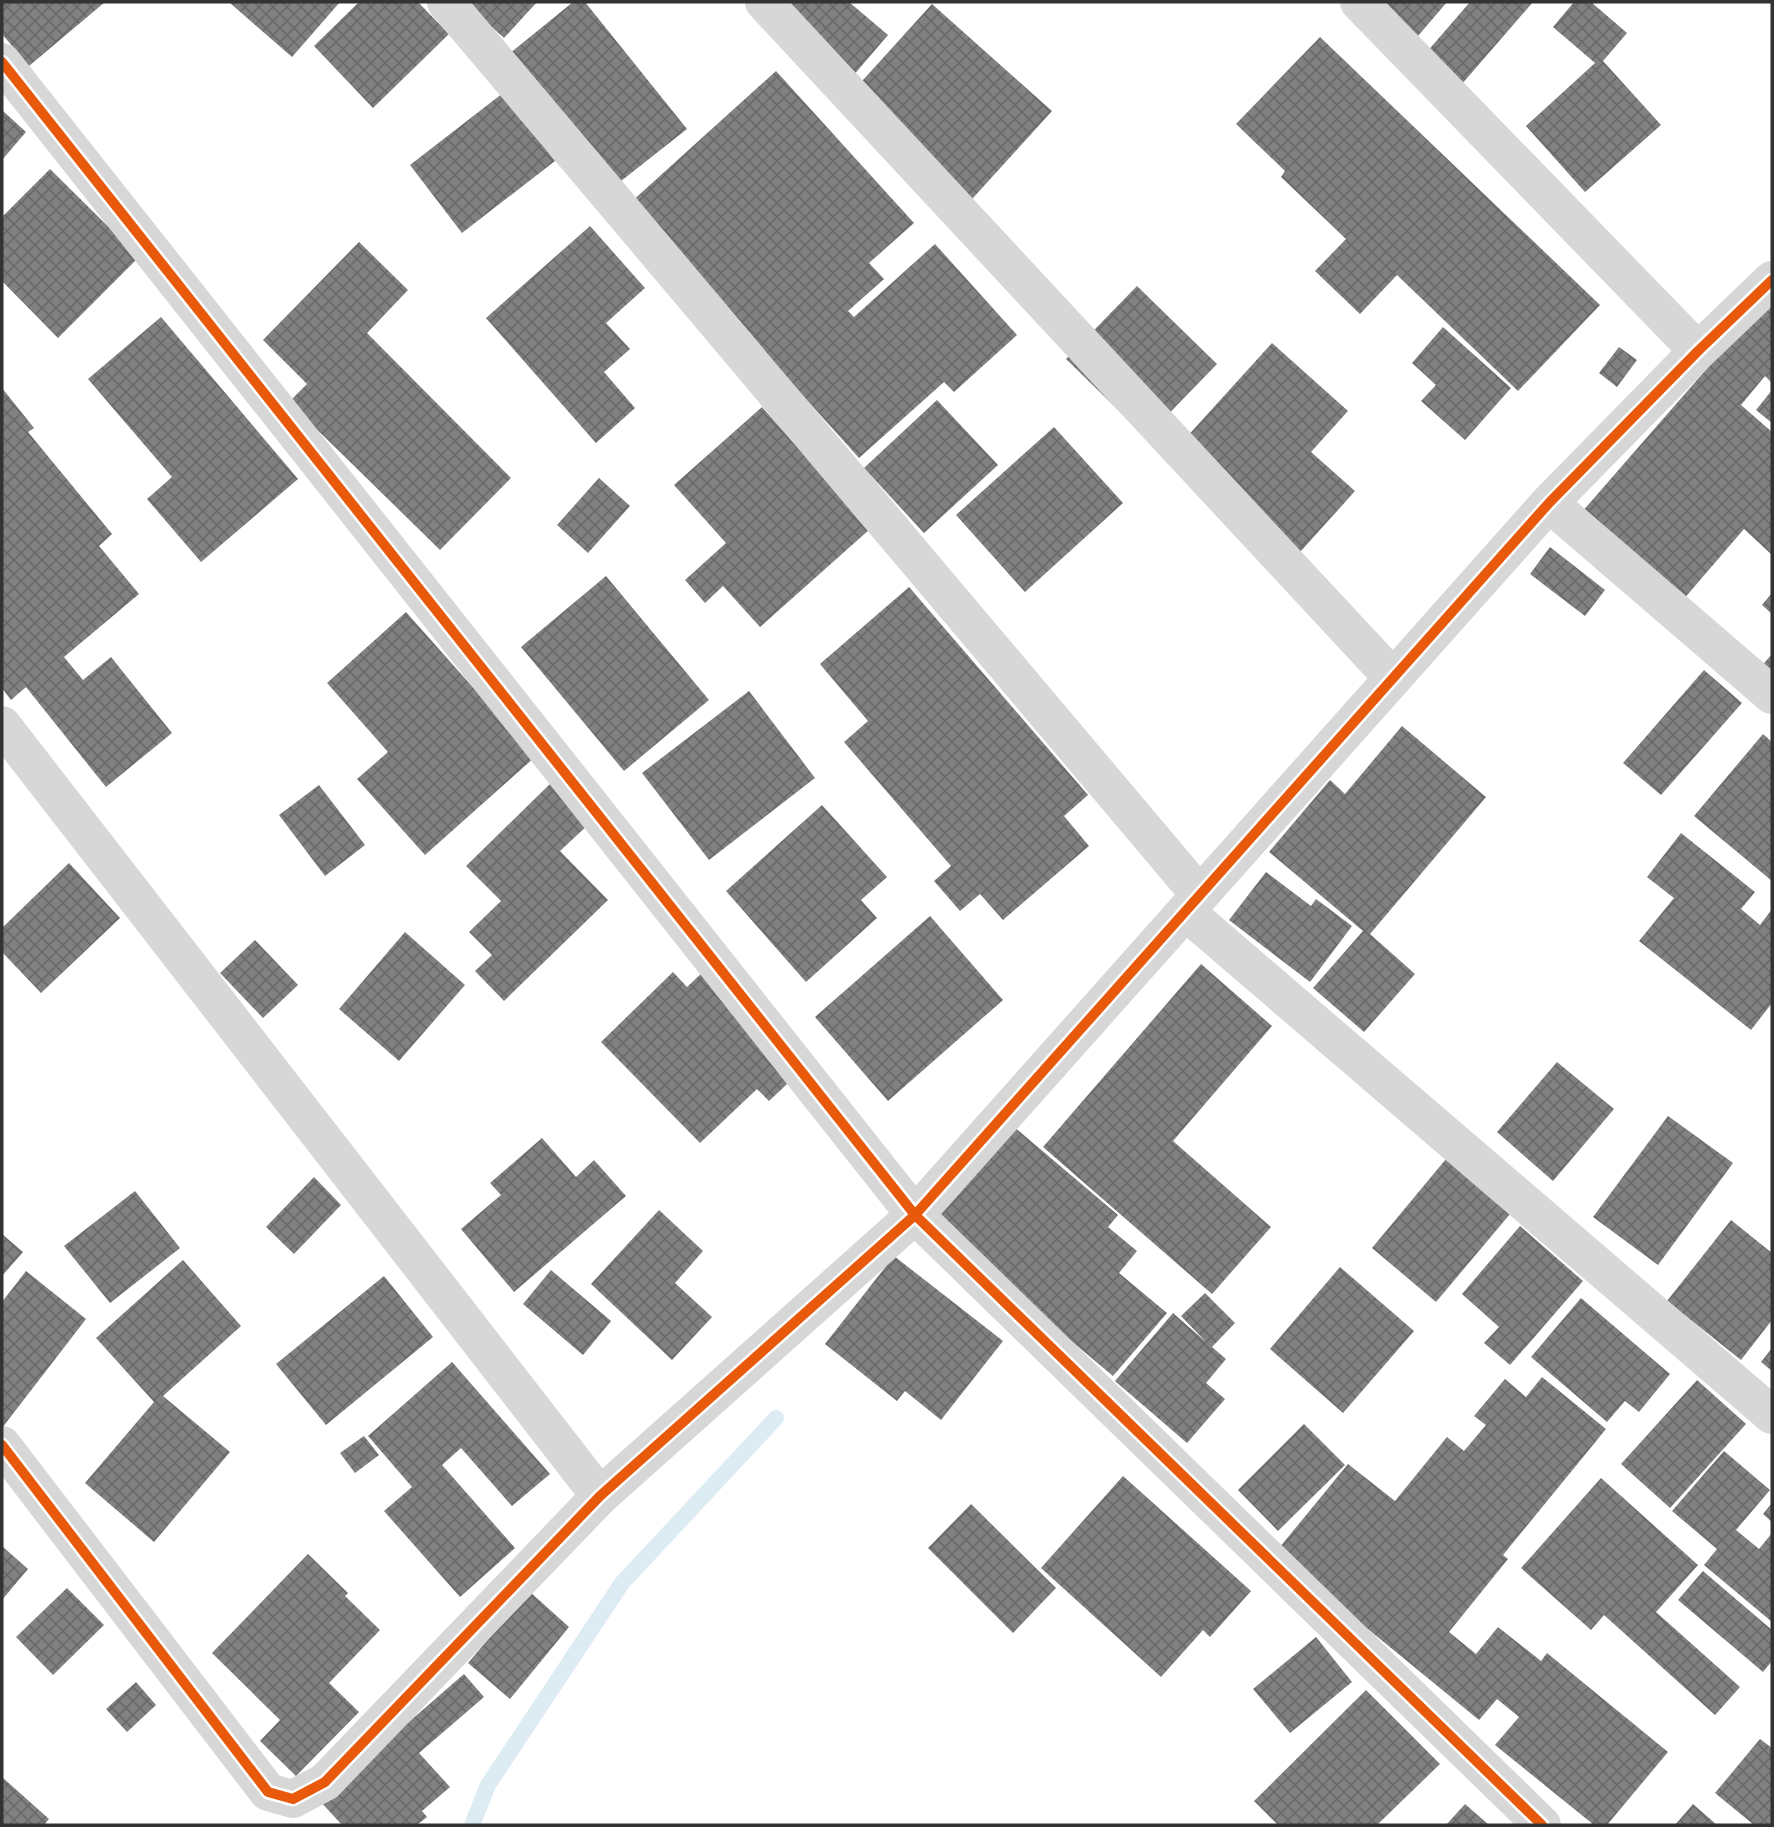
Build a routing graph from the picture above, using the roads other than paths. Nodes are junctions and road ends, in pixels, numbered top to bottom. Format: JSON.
{"nodes":[{"id":1,"x":446,"y":2,"type":"edge"},
{"id":2,"x":764,"y":2,"type":"edge"},
{"id":3,"x":1359,"y":2,"type":"edge"},
{"id":4,"x":2,"y":62,"type":"edge"},
{"id":5,"x":1772,"y":280,"type":"edge"},
{"id":6,"x":1698,"y":351,"type":"junction"},
{"id":7,"x":1549,"y":503,"type":"junction"},
{"id":8,"x":1392,"y":677,"type":"junction"},
{"id":9,"x":1772,"y":695,"type":"edge"},
{"id":10,"x":2,"y":725,"type":"edge"},
{"id":11,"x":1192,"y":903,"type":"junction"},
{"id":12,"x":915,"y":1215,"type":"junction"},
{"id":13,"x":1772,"y":1415,"type":"edge"},
{"id":14,"x":2,"y":1444,"type":"edge"},
{"id":15,"x":600,"y":1496,"type":"junction"},
{"id":16,"x":1542,"y":1825,"type":"edge"}],
"edges":[{"from":1,"to":11,"type":"street"},
{"from":2,"to":8,"type":"street"},
{"from":3,"to":6,"type":"street"},
{"from":4,"to":12,"type":"street"},
{"from":5,"to":6,"type":"street"},
{"from":6,"to":7,"type":"street"},
{"from":7,"to":8,"type":"street"},
{"from":7,"to":9,"type":"street"},
{"from":8,"to":11,"type":"street"},
{"from":10,"to":15,"type":"street"},
{"from":11,"to":12,"type":"street"},
{"from":11,"to":13,"type":"street"},
{"from":12,"to":15,"type":"street"},
{"from":12,"to":16,"type":"street"},
{"from":14,"to":15,"type":"street"}]}
